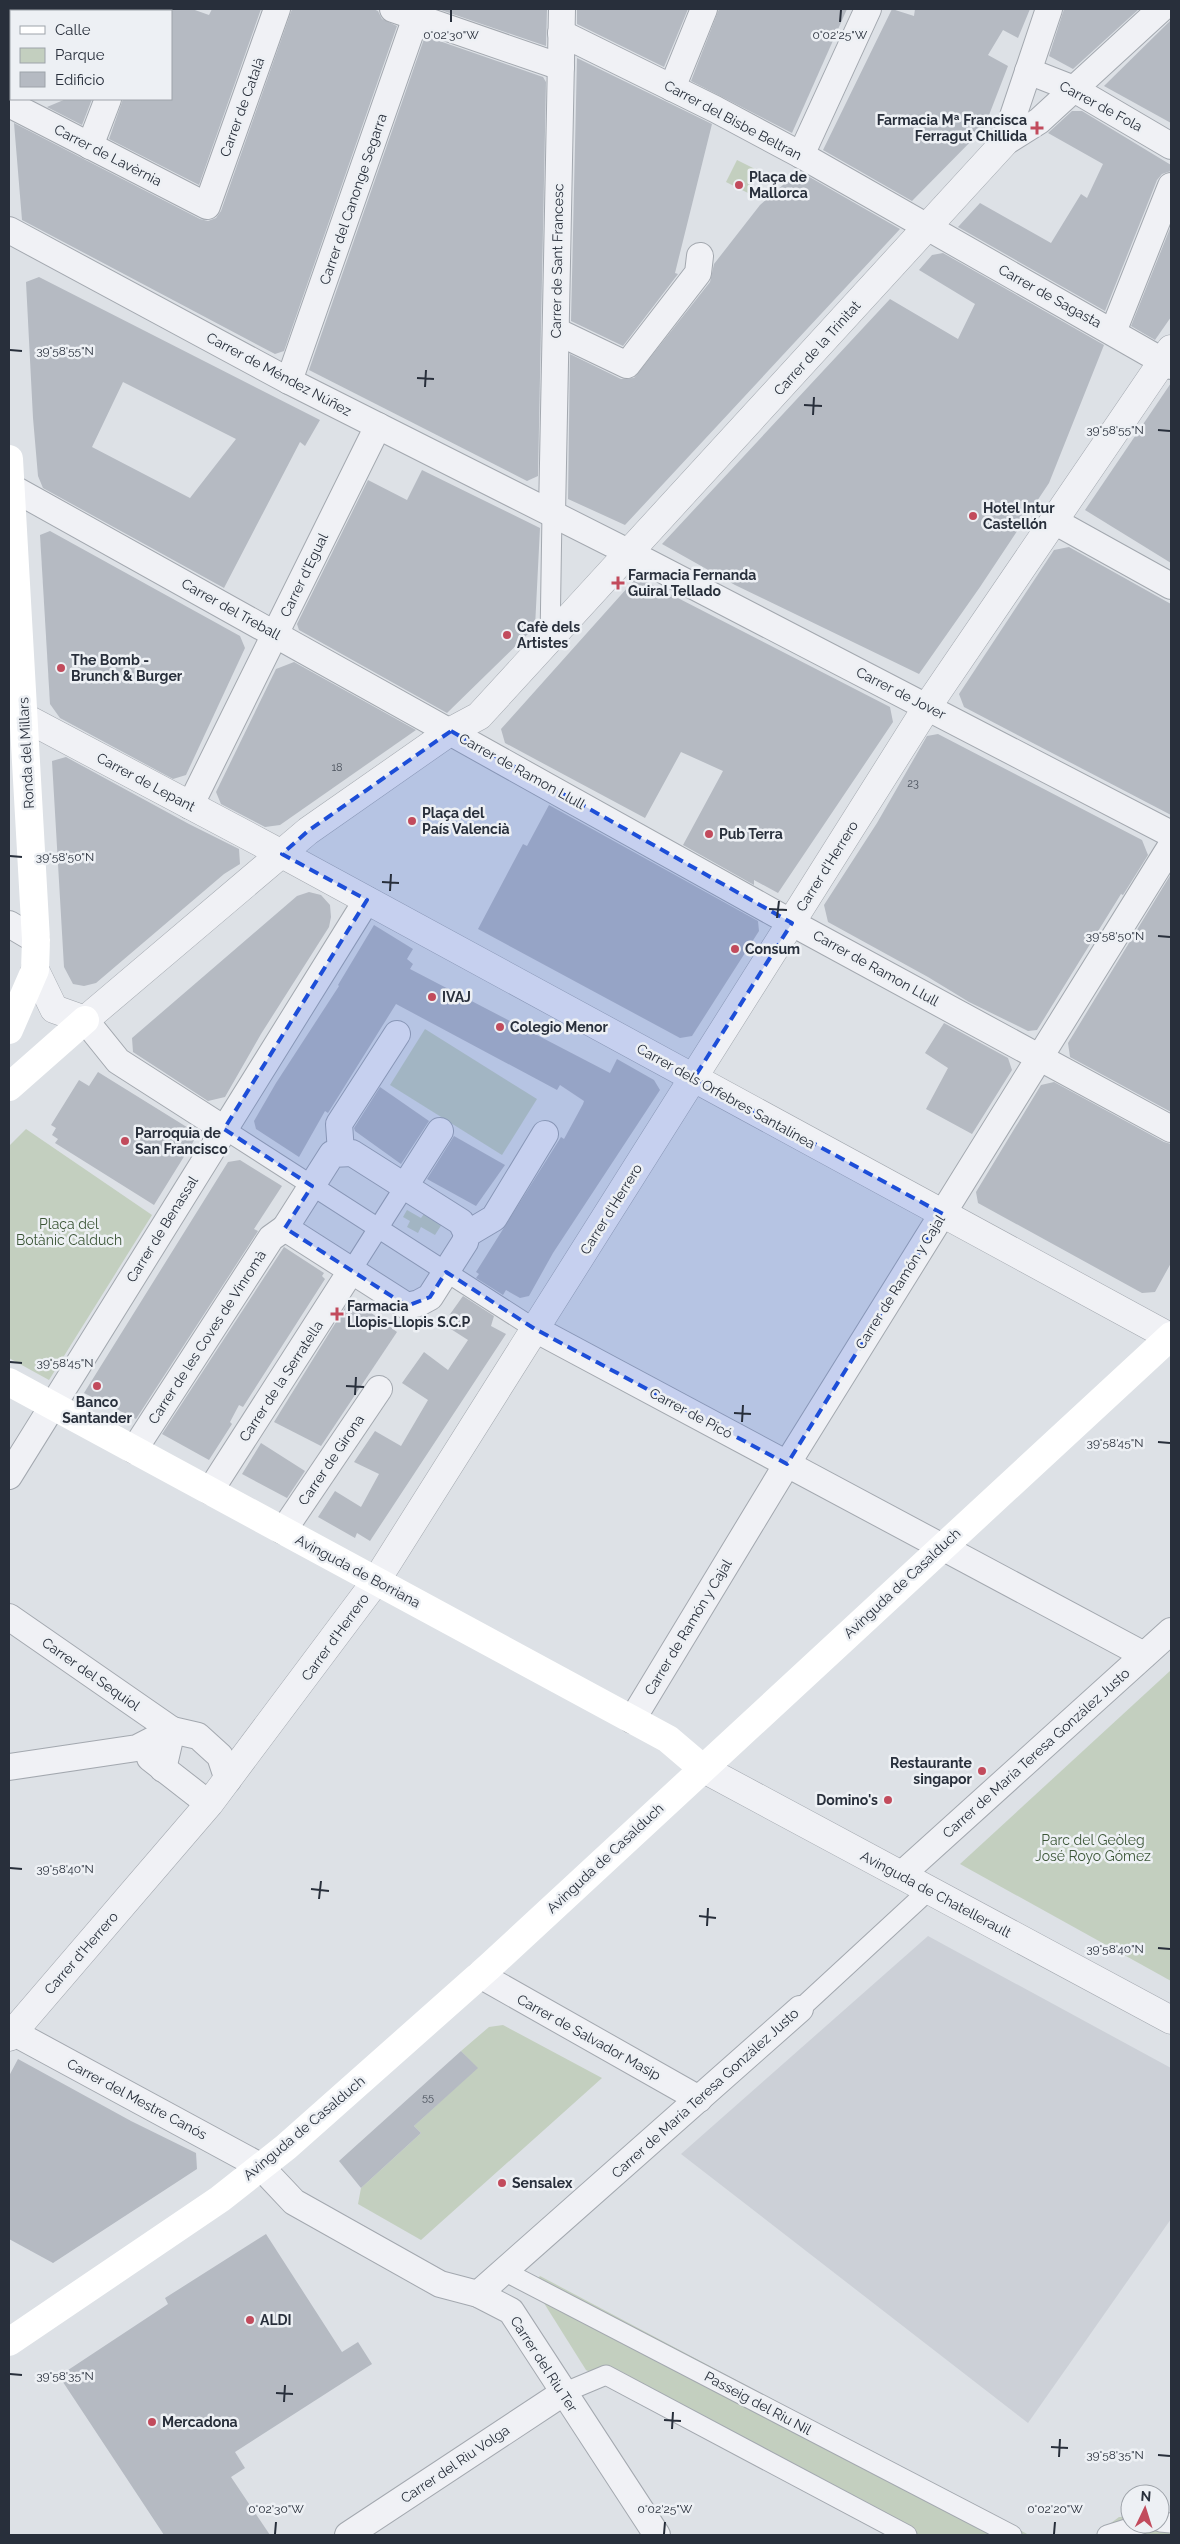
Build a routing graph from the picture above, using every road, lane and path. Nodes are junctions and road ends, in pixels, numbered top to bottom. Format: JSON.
{"nodes":[{"id":1,"x":278,"y":9,"type":"edge"},
{"id":2,"x":704,"y":9,"type":"edge"},
{"id":3,"x":868,"y":9,"type":"edge"},
{"id":4,"x":1049,"y":9,"type":"edge"},
{"id":5,"x":1161,"y":9,"type":"edge"},
{"id":6,"x":409,"y":12,"type":"edge"},
{"id":7,"x":561,"y":21,"type":"edge"},
{"id":8,"x":561,"y":67,"type":"junction"},
{"id":9,"x":1028,"y":71,"type":"junction"},
{"id":10,"x":672,"y":88,"type":"junction"},
{"id":11,"x":1074,"y":89,"type":"junction"},
{"id":12,"x":108,"y":100,"type":"edge"},
{"id":13,"x":9,"y":104,"type":"edge"},
{"id":14,"x":1004,"y":143,"type":"junction"},
{"id":15,"x":90,"y":146,"type":"junction"},
{"id":16,"x":1171,"y":146,"type":"edge"},
{"id":17,"x":801,"y":155,"type":"junction"},
{"id":18,"x":1171,"y":186,"type":"edge"},
{"id":19,"x":206,"y":206,"type":"joint"},
{"id":20,"x":927,"y":227,"type":"junction"},
{"id":21,"x":9,"y":230,"type":"edge"},
{"id":22,"x":702,"y":248,"type":"dead end"},
{"id":23,"x":556,"y":332,"type":"junction"},
{"id":24,"x":1114,"y":332,"type":"junction"},
{"id":25,"x":1168,"y":359,"type":"edge"},
{"id":26,"x":289,"y":381,"type":"junction"},
{"id":27,"x":378,"y":426,"type":"junction"},
{"id":28,"x":9,"y":459,"type":"edge"},
{"id":29,"x":10,"y":487,"type":"edge"},
{"id":30,"x":552,"y":514,"type":"junction"},
{"id":31,"x":1054,"y":520,"type":"junction"},
{"id":32,"x":630,"y":553,"type":"junction"},
{"id":33,"x":1171,"y":586,"type":"edge"},
{"id":34,"x":275,"y":634,"type":"junction"},
{"id":35,"x":550,"y":640,"type":"junction"},
{"id":36,"x":927,"y":707,"type":"junction"},
{"id":37,"x":16,"y":714,"type":"edge"},
{"id":38,"x":451,"y":731,"type":"junction"},
{"id":39,"x":190,"y":806,"type":"junction"},
{"id":40,"x":1171,"y":834,"type":"edge"},
{"id":41,"x":1171,"y":846,"type":"edge"},
{"id":42,"x":282,"y":854,"type":"junction"},
{"id":43,"x":367,"y":900,"type":"junction"},
{"id":44,"x":792,"y":923,"type":"junction"},
{"id":45,"x":9,"y":924,"type":"edge"},
{"id":46,"x":36,"y":940,"type":"junction"},
{"id":47,"x":35,"y":970,"type":"junction"},
{"id":48,"x":85,"y":1020,"type":"junction"},
{"id":49,"x":9,"y":1030,"type":"edge"},
{"id":50,"x":397,"y":1034,"type":"dead end"},
{"id":51,"x":1040,"y":1058,"type":"junction"},
{"id":52,"x":694,"y":1078,"type":"junction"},
{"id":53,"x":9,"y":1087,"type":"edge"},
{"id":54,"x":224,"y":1129,"type":"junction"},
{"id":55,"x":1171,"y":1129,"type":"edge"},
{"id":56,"x":440,"y":1131,"type":"dead end"},
{"id":57,"x":545,"y":1134,"type":"dead end"},
{"id":58,"x":341,"y":1152,"type":"junction"},
{"id":59,"x":312,"y":1186,"type":"junction"},
{"id":60,"x":405,"y":1186,"type":"junction"},
{"id":61,"x":943,"y":1214,"type":"junction"},
{"id":62,"x":285,"y":1228,"type":"junction"},
{"id":63,"x":378,"y":1228,"type":"junction"},
{"id":64,"x":467,"y":1234,"type":"junction"},
{"id":65,"x":351,"y":1271,"type":"junction"},
{"id":66,"x":446,"y":1272,"type":"junction"},
{"id":67,"x":535,"y":1329,"type":"junction"},
{"id":68,"x":1171,"y":1337,"type":"edge"},
{"id":69,"x":9,"y":1382,"type":"edge"},
{"id":70,"x":379,"y":1389,"type":"dead end"},
{"id":71,"x":53,"y":1406,"type":"junction"},
{"id":72,"x":134,"y":1450,"type":"junction"},
{"id":73,"x":787,"y":1464,"type":"junction"},
{"id":74,"x":9,"y":1476,"type":"edge"},
{"id":75,"x":210,"y":1491,"type":"junction"},
{"id":76,"x":283,"y":1531,"type":"junction"},
{"id":77,"x":941,"y":1546,"type":"junction"},
{"id":78,"x":376,"y":1581,"type":"junction"},
{"id":79,"x":9,"y":1617,"type":"edge"},
{"id":80,"x":1171,"y":1631,"type":"edge"},
{"id":81,"x":1144,"y":1655,"type":"junction"},
{"id":82,"x":632,"y":1720,"type":"junction"},
{"id":83,"x":172,"y":1730,"type":"junction"},
{"id":84,"x":137,"y":1748,"type":"junction"},
{"id":85,"x":9,"y":1767,"type":"edge"},
{"id":86,"x":702,"y":1768,"type":"junction"},
{"id":87,"x":163,"y":1769,"type":"junction"},
{"id":88,"x":228,"y":1780,"type":"junction"},
{"id":89,"x":209,"y":1804,"type":"junction"},
{"id":90,"x":901,"y":1875,"type":"junction"},
{"id":91,"x":929,"y":1890,"type":"junction"},
{"id":92,"x":480,"y":1975,"type":"junction"},
{"id":93,"x":800,"y":2009,"type":"joint"},
{"id":94,"x":1171,"y":2020,"type":"edge"},
{"id":95,"x":10,"y":2033,"type":"edge"},
{"id":96,"x":699,"y":2099,"type":"junction"},
{"id":97,"x":260,"y":2166,"type":"junction"},
{"id":98,"x":504,"y":2271,"type":"junction"},
{"id":99,"x":478,"y":2294,"type":"junction"},
{"id":100,"x":9,"y":2342,"type":"edge"},
{"id":101,"x":563,"y":2393,"type":"junction"},
{"id":102,"x":1120,"y":2531,"type":"edge"},
{"id":103,"x":348,"y":2535,"type":"edge"},
{"id":104,"x":657,"y":2535,"type":"edge"},
{"id":105,"x":907,"y":2535,"type":"edge"},
{"id":106,"x":1012,"y":2535,"type":"edge"},
{"id":107,"x":1108,"y":2535,"type":"edge"}],
"edges":[{"from":1,"to":19,"type":"street","name":"Carrer de Català"},
{"from":2,"to":10,"type":"street"},
{"from":3,"to":17,"type":"street"},
{"from":4,"to":9,"type":"street","name":"Carrer de la Trinitat"},
{"from":5,"to":11,"type":"street","name":"Carrer de la Trinitat"},
{"from":6,"to":8,"type":"street"},
{"from":6,"to":26,"type":"street","name":"Carrer del Canonge Segarra"},
{"from":7,"to":8,"type":"street","name":"Carrer de Sant Francesc"},
{"from":7,"to":10,"type":"street","name":"Carrer del Bisbe Beltran"},
{"from":8,"to":23,"type":"street","name":"Carrer de Sant Francesc"},
{"from":9,"to":11,"type":"street","name":"Carrer de Fola"},
{"from":9,"to":14,"type":"street","name":"Carrer de la Trinitat"},
{"from":10,"to":17,"type":"street","name":"Carrer del Bisbe Beltran"},
{"from":11,"to":14,"type":"street","name":"Carrer de la Trinitat"},
{"from":11,"to":16,"type":"street","name":"Carrer de Fola"},
{"from":12,"to":15,"type":"street"},
{"from":13,"to":15,"type":"street","name":"Carrer de Lavèrnia"},
{"from":14,"to":20,"type":"street","name":"Carrer de la Trinitat"},
{"from":15,"to":19,"type":"street","name":"Carrer de Lavèrnia"},
{"from":17,"to":20,"type":"street","name":"Carrer del Bisbe Beltran"},
{"from":18,"to":24,"type":"street"},
{"from":20,"to":24,"type":"street","name":"Carrer de Sagasta"},
{"from":20,"to":32,"type":"street","name":"Carrer de la Trinitat"},
{"from":21,"to":26,"type":"street","name":"Carrer de Méndez Núñez"},
{"from":22,"to":23,"type":"street"},
{"from":23,"to":30,"type":"street","name":"Carrer de Sant Francesc"},
{"from":24,"to":25,"type":"street","name":"Carrer de Sagasta"},
{"from":25,"to":31,"type":"street","name":"Carrer d'Herrero"},
{"from":26,"to":27,"type":"street","name":"Carrer de Méndez Núñez"},
{"from":27,"to":30,"type":"street","name":"Carrer de Méndez Núñez"},
{"from":27,"to":34,"type":"street","name":"Carrer d'Egual"},
{"from":28,"to":29,"type":"main road","name":"Ronda del Millars"},
{"from":29,"to":34,"type":"street","name":"Carrer del Treball"},
{"from":29,"to":37,"type":"main road","name":"Ronda del Millars"},
{"from":30,"to":32,"type":"street"},
{"from":30,"to":35,"type":"street"},
{"from":31,"to":33,"type":"street"},
{"from":31,"to":36,"type":"street","name":"Carrer d'Herrero"},
{"from":32,"to":35,"type":"street","name":"Carrer de la Trinitat"},
{"from":32,"to":36,"type":"street","name":"Carrer de Jover"},
{"from":34,"to":38,"type":"street","name":"Carrer del Treball"},
{"from":34,"to":39,"type":"street","name":"Carrer d'Egual"},
{"from":35,"to":38,"type":"street","name":"Carrer de la Trinitat"},
{"from":36,"to":40,"type":"street","name":"Carrer de Jover"},
{"from":36,"to":44,"type":"street","name":"Carrer d'Herrero"},
{"from":37,"to":39,"type":"street","name":"Carrer de Lepant"},
{"from":37,"to":46,"type":"main road","name":"Ronda del Millars"},
{"from":38,"to":42,"type":"street"},
{"from":38,"to":44,"type":"street","name":"Carrer de Ramon Llull"},
{"from":39,"to":42,"type":"street","name":"Carrer de Lepant"},
{"from":41,"to":51,"type":"street","name":"Carrer de Ramón y Cajal"},
{"from":42,"to":43,"type":"street","name":"Carrer dels Orfebres Santalínea"},
{"from":42,"to":48,"type":"street"},
{"from":43,"to":52,"type":"street","name":"Carrer dels Orfebres Santalínea"},
{"from":43,"to":54,"type":"street","name":"Carrer de Benassal"},
{"from":44,"to":51,"type":"street","name":"Carrer de Ramon Llull"},
{"from":44,"to":52,"type":"street","name":"Carrer d'Herrero"},
{"from":45,"to":46,"type":"street"},
{"from":46,"to":47,"type":"main road","name":"Ronda del Millars"},
{"from":47,"to":48,"type":"street","name":"Ronda del Millars"},
{"from":47,"to":49,"type":"main road"},
{"from":48,"to":53,"type":"main road"},
{"from":48,"to":54,"type":"street"},
{"from":50,"to":58,"type":"street"},
{"from":51,"to":55,"type":"street","name":"Carrer de Ramon Llull"},
{"from":51,"to":61,"type":"street","name":"Carrer de Ramón y Cajal"},
{"from":52,"to":61,"type":"street","name":"Carrer dels Orfebres Santalínea"},
{"from":52,"to":67,"type":"street","name":"Carrer d'Herrero"},
{"from":54,"to":59,"type":"street","name":"Carrer de Picó"},
{"from":54,"to":71,"type":"street","name":"Carrer de Benassal"},
{"from":56,"to":60,"type":"street"},
{"from":57,"to":64,"type":"street"},
{"from":58,"to":59,"type":"street","name":"Carrer de les Coves de Vinromà"},
{"from":58,"to":60,"type":"street"},
{"from":59,"to":62,"type":"street","name":"Carrer de les Coves de Vinromà"},
{"from":59,"to":63,"type":"street","name":"Carrer de Picó"},
{"from":60,"to":63,"type":"street"},
{"from":60,"to":64,"type":"street"},
{"from":61,"to":68,"type":"street","name":"Carrer dels Orfebres Santalínea"},
{"from":61,"to":73,"type":"street","name":"Carrer de Ramón y Cajal"},
{"from":62,"to":65,"type":"street"},
{"from":62,"to":72,"type":"street","name":"Carrer de les Coves de Vinromà"},
{"from":63,"to":65,"type":"street"},
{"from":63,"to":66,"type":"street","name":"Carrer de Picó"},
{"from":64,"to":66,"type":"street"},
{"from":65,"to":66,"type":"street"},
{"from":65,"to":75,"type":"street","name":"Carrer de la Serratella"},
{"from":66,"to":67,"type":"street","name":"Carrer de Picó"},
{"from":67,"to":73,"type":"street","name":"Carrer de Picó"},
{"from":67,"to":78,"type":"street","name":"Carrer d'Herrero"},
{"from":68,"to":77,"type":"main road","name":"Avinguda de Casalduch"},
{"from":69,"to":71,"type":"main road","name":"Avinguda de Borriana"},
{"from":70,"to":76,"type":"street","name":"Carrer de Girona"},
{"from":71,"to":72,"type":"main road","name":"Avinguda de Borriana"},
{"from":71,"to":74,"type":"street","name":"Carrer de Benassal"},
{"from":72,"to":75,"type":"main road","name":"Avinguda de Borriana"},
{"from":73,"to":77,"type":"street","name":"Carrer de Picó"},
{"from":73,"to":82,"type":"street","name":"Carrer de Ramón y Cajal"},
{"from":75,"to":76,"type":"main road","name":"Avinguda de Borriana"},
{"from":76,"to":78,"type":"main road","name":"Avinguda de Borriana"},
{"from":77,"to":81,"type":"street","name":"Carrer de Picó"},
{"from":77,"to":86,"type":"main road","name":"Avinguda de Casalduch"},
{"from":78,"to":82,"type":"main road","name":"Avinguda de Borriana"},
{"from":78,"to":88,"type":"street","name":"Carrer d'Herrero"},
{"from":79,"to":83,"type":"street","name":"Carrer del Sequiol"},
{"from":80,"to":81,"type":"street","name":"Carrer de María Teresa González Justo"},
{"from":81,"to":90,"type":"street","name":"Carrer de María Teresa González Justo"},
{"from":82,"to":86,"type":"main road","name":"Avinguda de Borriana"},
{"from":83,"to":84,"type":"street"},
{"from":83,"to":87,"type":"street"},
{"from":83,"to":88,"type":"street"},
{"from":84,"to":85,"type":"street"},
{"from":84,"to":87,"type":"street"},
{"from":86,"to":90,"type":"street","name":"Avinguda de Chatellerault"},
{"from":86,"to":92,"type":"main road","name":"Avinguda de Casalduch"},
{"from":87,"to":89,"type":"street"},
{"from":88,"to":89,"type":"street","name":"Carrer d'Herrero"},
{"from":89,"to":95,"type":"street","name":"Carrer d'Herrero"},
{"from":90,"to":91,"type":"street","name":"Avinguda de Chatellerault"},
{"from":91,"to":93,"type":"street","name":"Carrer de María Teresa González Justo"},
{"from":91,"to":94,"type":"street","name":"Avinguda de Chatellerault"},
{"from":92,"to":96,"type":"street","name":"Carrer de Salvador Masip"},
{"from":92,"to":97,"type":"main road","name":"Avinguda de Casalduch"},
{"from":93,"to":96,"type":"street","name":"Carrer de María Teresa González Justo"},
{"from":95,"to":97,"type":"street","name":"Carrer del Mestre Canós"},
{"from":96,"to":98,"type":"street","name":"Carrer de María Teresa González Justo"},
{"from":97,"to":99,"type":"street","name":"Carrer del Riu Ter"},
{"from":97,"to":100,"type":"main road","name":"Avinguda de Casalduch"},
{"from":98,"to":99,"type":"street","name":"Carrer de María Teresa González Justo"},
{"from":98,"to":106,"type":"street","name":"Passeig del Riu Nil"},
{"from":99,"to":101,"type":"street","name":"Carrer del Riu Ter"},
{"from":101,"to":103,"type":"street","name":"Carrer del Riu Volga"},
{"from":101,"to":104,"type":"street","name":"Carrer del Riu Ter"},
{"from":101,"to":105,"type":"street"},
{"from":102,"to":107,"type":"street"}]}
